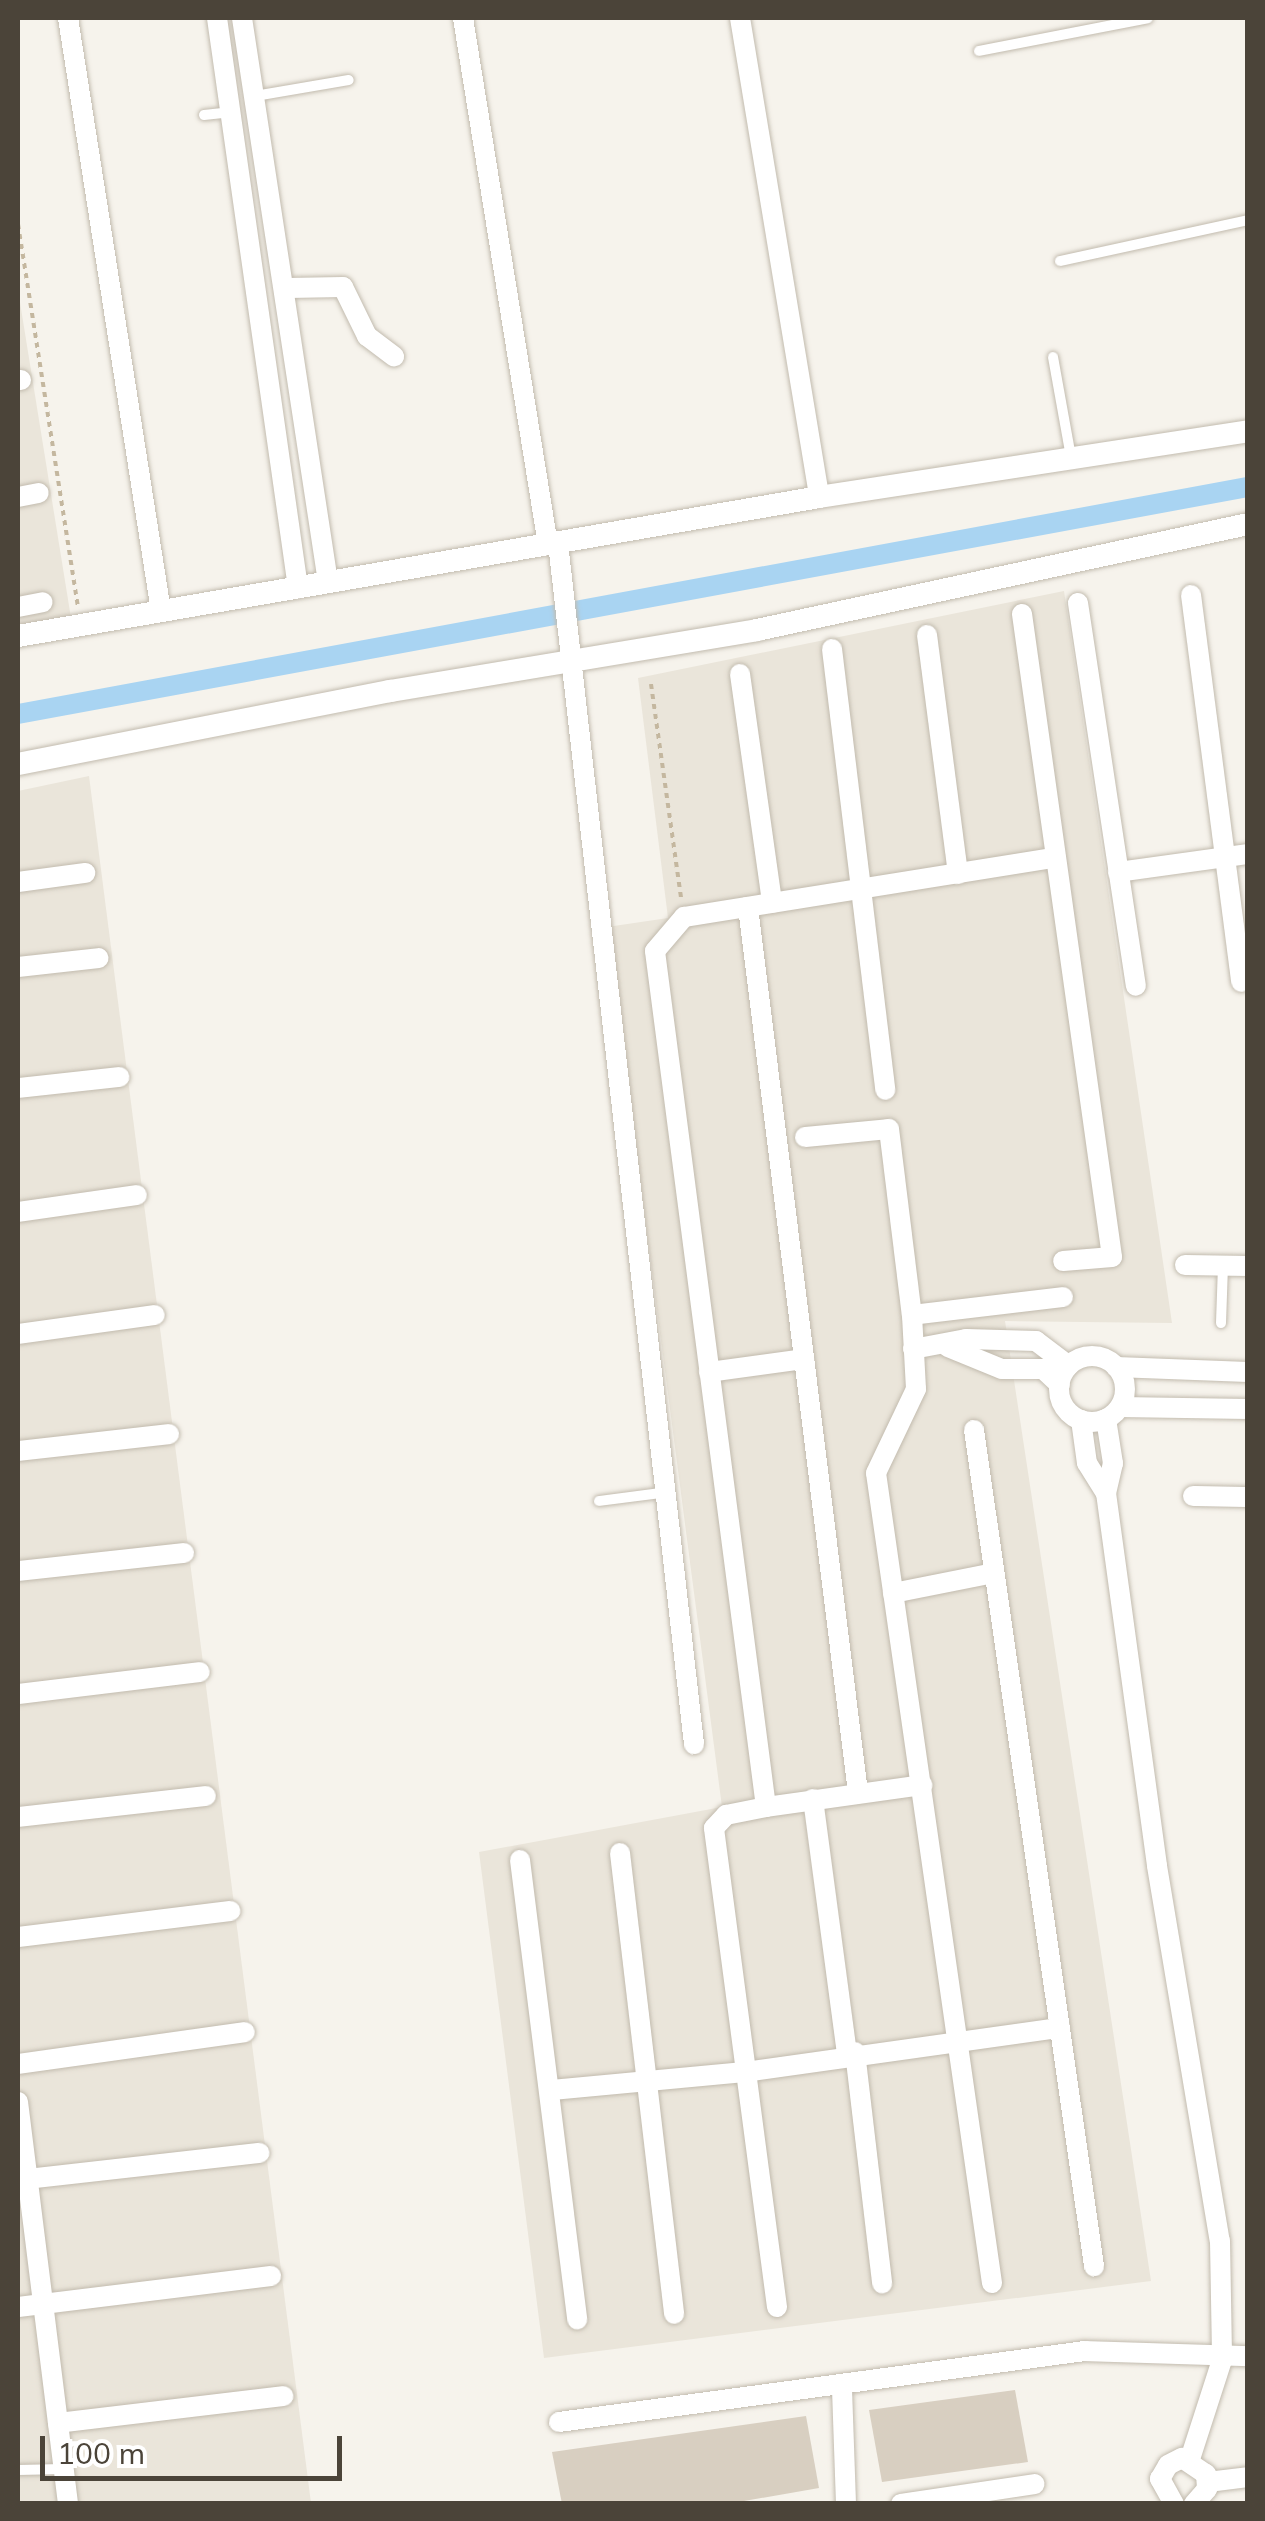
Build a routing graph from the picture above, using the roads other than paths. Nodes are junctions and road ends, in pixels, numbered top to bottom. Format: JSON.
{"nodes":[{"id":1,"x":68,"y":18,"type":"edge"},
{"id":2,"x":217,"y":18,"type":"edge"},
{"id":3,"x":242,"y":18,"type":"edge"},
{"id":4,"x":463,"y":18,"type":"edge"},
{"id":5,"x":740,"y":18,"type":"edge"},
{"id":6,"x":1148,"y":18,"type":"edge"},
{"id":7,"x":980,"y":51,"type":"dead end"},
{"id":8,"x":349,"y":80,"type":"dead end"},
{"id":9,"x":255,"y":96,"type":"junction"},
{"id":10,"x":233,"y":112,"type":"junction"},
{"id":11,"x":204,"y":115,"type":"dead end"},
{"id":12,"x":1248,"y":220,"type":"edge"},
{"id":13,"x":1060,"y":261,"type":"dead end"},
{"id":14,"x":288,"y":288,"type":"junction"},
{"id":15,"x":394,"y":356,"type":"dead end"},
{"id":16,"x":1054,"y":357,"type":"dead end"},
{"id":17,"x":1248,"y":431,"type":"edge"},
{"id":18,"x":1071,"y":458,"type":"junction"},
{"id":19,"x":820,"y":497,"type":"junction"},
{"id":20,"x":1248,"y":524,"type":"edge"},
{"id":21,"x":555,"y":550,"type":"junction"},
{"id":22,"x":328,"y":582,"type":"junction"},
{"id":23,"x":298,"y":588,"type":"junction"},
{"id":24,"x":1191,"y":595,"type":"dead end"},
{"id":25,"x":43,"y":602,"type":"dead end"},
{"id":26,"x":1078,"y":603,"type":"dead end"},
{"id":27,"x":18,"y":606,"type":"edge"},
{"id":28,"x":161,"y":611,"type":"junction"},
{"id":29,"x":1022,"y":614,"type":"dead end"},
{"id":30,"x":18,"y":636,"type":"edge"},
{"id":31,"x":927,"y":636,"type":"dead end"},
{"id":32,"x":832,"y":649,"type":"dead end"},
{"id":33,"x":571,"y":652,"type":"junction"},
{"id":34,"x":740,"y":674,"type":"dead end"},
{"id":35,"x":18,"y":764,"type":"edge"},
{"id":36,"x":1248,"y":854,"type":"edge"},
{"id":37,"x":1054,"y":858,"type":"junction"},
{"id":38,"x":1225,"y":858,"type":"junction"},
{"id":39,"x":1118,"y":872,"type":"junction"},
{"id":40,"x":85,"y":873,"type":"dead end"},
{"id":41,"x":958,"y":874,"type":"junction"},
{"id":42,"x":18,"y":882,"type":"edge"},
{"id":43,"x":861,"y":890,"type":"junction"},
{"id":44,"x":772,"y":904,"type":"junction"},
{"id":45,"x":748,"y":907,"type":"junction"},
{"id":46,"x":99,"y":958,"type":"dead end"},
{"id":47,"x":18,"y":967,"type":"edge"},
{"id":48,"x":1241,"y":982,"type":"dead end"},
{"id":49,"x":1136,"y":986,"type":"dead end"},
{"id":50,"x":119,"y":1077,"type":"dead end"},
{"id":51,"x":18,"y":1088,"type":"edge"},
{"id":52,"x":885,"y":1090,"type":"dead end"},
{"id":53,"x":806,"y":1137,"type":"dead end"},
{"id":54,"x":137,"y":1195,"type":"dead end"},
{"id":55,"x":18,"y":1212,"type":"edge"},
{"id":56,"x":1063,"y":1261,"type":"dead end"},
{"id":57,"x":1223,"y":1264,"type":"junction"},
{"id":58,"x":1184,"y":1265,"type":"dead end"},
{"id":59,"x":1248,"y":1266,"type":"edge"},
{"id":60,"x":1063,"y":1297,"type":"dead end"},
{"id":61,"x":155,"y":1315,"type":"dead end"},
{"id":62,"x":912,"y":1316,"type":"junction"},
{"id":63,"x":1221,"y":1323,"type":"dead end"},
{"id":64,"x":18,"y":1334,"type":"edge"},
{"id":65,"x":948,"y":1347,"type":"junction"},
{"id":66,"x":914,"y":1349,"type":"junction"},
{"id":67,"x":804,"y":1359,"type":"junction"},
{"id":68,"x":1116,"y":1367,"type":"junction"},
{"id":69,"x":710,"y":1372,"type":"junction"},
{"id":70,"x":1248,"y":1372,"type":"edge"},
{"id":71,"x":1064,"y":1375,"type":"junction"},
{"id":72,"x":1248,"y":1410,"type":"edge"},
{"id":73,"x":1113,"y":1413,"type":"junction"},
{"id":74,"x":1081,"y":1420,"type":"junction"},
{"id":75,"x":974,"y":1430,"type":"dead end"},
{"id":76,"x":169,"y":1434,"type":"dead end"},
{"id":77,"x":18,"y":1451,"type":"edge"},
{"id":78,"x":661,"y":1493,"type":"junction"},
{"id":79,"x":1106,"y":1493,"type":"junction"},
{"id":80,"x":1193,"y":1496,"type":"dead end"},
{"id":81,"x":1248,"y":1497,"type":"edge"},
{"id":82,"x":599,"y":1501,"type":"dead end"},
{"id":83,"x":184,"y":1553,"type":"dead end"},
{"id":84,"x":18,"y":1571,"type":"edge"},
{"id":85,"x":994,"y":1572,"type":"junction"},
{"id":86,"x":893,"y":1593,"type":"junction"},
{"id":87,"x":200,"y":1672,"type":"dead end"},
{"id":88,"x":18,"y":1694,"type":"edge"},
{"id":89,"x":694,"y":1744,"type":"dead end"},
{"id":90,"x":922,"y":1785,"type":"junction"},
{"id":91,"x":858,"y":1793,"type":"junction"},
{"id":92,"x":206,"y":1796,"type":"dead end"},
{"id":93,"x":814,"y":1799,"type":"junction"},
{"id":94,"x":766,"y":1806,"type":"junction"},
{"id":95,"x":18,"y":1817,"type":"edge"},
{"id":96,"x":620,"y":1853,"type":"dead end"},
{"id":97,"x":520,"y":1860,"type":"dead end"},
{"id":98,"x":230,"y":1911,"type":"dead end"},
{"id":99,"x":18,"y":1938,"type":"edge"},
{"id":100,"x":1060,"y":2028,"type":"junction"},
{"id":101,"x":244,"y":2032,"type":"dead end"},
{"id":102,"x":957,"y":2040,"type":"junction"},
{"id":103,"x":851,"y":2053,"type":"junction"},
{"id":104,"x":18,"y":2064,"type":"edge"},
{"id":105,"x":745,"y":2072,"type":"junction"},
{"id":106,"x":646,"y":2078,"type":"junction"},
{"id":107,"x":550,"y":2090,"type":"junction"},
{"id":108,"x":18,"y":2102,"type":"edge"},
{"id":109,"x":259,"y":2153,"type":"dead end"},
{"id":110,"x":23,"y":2180,"type":"edge"},
{"id":111,"x":1094,"y":2266,"type":"dead end"},
{"id":112,"x":271,"y":2276,"type":"dead end"},
{"id":113,"x":882,"y":2283,"type":"dead end"},
{"id":114,"x":992,"y":2283,"type":"dead end"},
{"id":115,"x":41,"y":2304,"type":"junction"},
{"id":116,"x":18,"y":2307,"type":"edge"},
{"id":117,"x":776,"y":2307,"type":"dead end"},
{"id":118,"x":674,"y":2314,"type":"dead end"},
{"id":119,"x":577,"y":2320,"type":"dead end"},
{"id":120,"x":1248,"y":2356,"type":"edge"},
{"id":121,"x":1222,"y":2360,"type":"junction"},
{"id":122,"x":842,"y":2389,"type":"junction"},
{"id":123,"x":283,"y":2396,"type":"dead end"},
{"id":124,"x":558,"y":2422,"type":"dead end"},
{"id":125,"x":58,"y":2423,"type":"junction"},
{"id":126,"x":1190,"y":2459,"type":"junction"},
{"id":127,"x":64,"y":2468,"type":"junction"},
{"id":128,"x":18,"y":2470,"type":"edge"},
{"id":129,"x":1248,"y":2476,"type":"edge"},
{"id":130,"x":1208,"y":2482,"type":"junction"},
{"id":131,"x":1035,"y":2484,"type":"dead end"},
{"id":132,"x":68,"y":2504,"type":"edge"},
{"id":133,"x":846,"y":2504,"type":"edge"},
{"id":134,"x":902,"y":2504,"type":"edge"},
{"id":135,"x":1174,"y":2504,"type":"edge"},
{"id":136,"x":1194,"y":2504,"type":"edge"}],
"edges":[{"from":1,"to":28,"type":"street"},
{"from":2,"to":10,"type":"street"},
{"from":3,"to":9,"type":"street"},
{"from":4,"to":21,"type":"street"},
{"from":5,"to":19,"type":"street"},
{"from":6,"to":7,"type":"lane"},
{"from":8,"to":9,"type":"lane"},
{"from":9,"to":14,"type":"street"},
{"from":10,"to":11,"type":"lane"},
{"from":10,"to":23,"type":"street"},
{"from":12,"to":13,"type":"lane"},
{"from":14,"to":15,"type":"street"},
{"from":14,"to":22,"type":"street"},
{"from":16,"to":18,"type":"lane"},
{"from":17,"to":18,"type":"street"},
{"from":18,"to":19,"type":"street"},
{"from":19,"to":21,"type":"street"},
{"from":20,"to":33,"type":"street"},
{"from":21,"to":22,"type":"street"},
{"from":21,"to":33,"type":"street"},
{"from":22,"to":23,"type":"street"},
{"from":23,"to":28,"type":"street"},
{"from":24,"to":38,"type":"street"},
{"from":25,"to":27,"type":"street"},
{"from":26,"to":39,"type":"street"},
{"from":28,"to":30,"type":"street"},
{"from":29,"to":37,"type":"street"},
{"from":31,"to":41,"type":"street"},
{"from":32,"to":43,"type":"street"},
{"from":33,"to":35,"type":"street"},
{"from":33,"to":78,"type":"street"},
{"from":34,"to":44,"type":"street"},
{"from":36,"to":38,"type":"street"},
{"from":37,"to":41,"type":"street"},
{"from":37,"to":56,"type":"street"},
{"from":38,"to":39,"type":"street"},
{"from":38,"to":48,"type":"street"},
{"from":39,"to":49,"type":"street"},
{"from":40,"to":42,"type":"street"},
{"from":41,"to":43,"type":"street"},
{"from":43,"to":44,"type":"street"},
{"from":43,"to":52,"type":"street"},
{"from":44,"to":45,"type":"street"},
{"from":45,"to":67,"type":"street"},
{"from":45,"to":69,"type":"street"},
{"from":46,"to":47,"type":"street"},
{"from":50,"to":51,"type":"street"},
{"from":53,"to":62,"type":"street"},
{"from":54,"to":55,"type":"street"},
{"from":57,"to":58,"type":"street"},
{"from":57,"to":59,"type":"street"},
{"from":57,"to":63,"type":"lane"},
{"from":60,"to":62,"type":"street"},
{"from":61,"to":64,"type":"street"},
{"from":62,"to":66,"type":"street"},
{"from":65,"to":66,"type":"street"},
{"from":65,"to":71,"type":"street"},
{"from":65,"to":71,"type":"street"},
{"from":66,"to":86,"type":"street"},
{"from":67,"to":69,"type":"street"},
{"from":67,"to":91,"type":"street"},
{"from":68,"to":70,"type":"street"},
{"from":68,"to":71,"type":"street"},
{"from":68,"to":73,"type":"street"},
{"from":69,"to":94,"type":"street"},
{"from":71,"to":74,"type":"street"},
{"from":72,"to":73,"type":"street"},
{"from":73,"to":74,"type":"street"},
{"from":73,"to":79,"type":"street"},
{"from":74,"to":79,"type":"street"},
{"from":75,"to":85,"type":"street"},
{"from":76,"to":77,"type":"street"},
{"from":78,"to":82,"type":"lane"},
{"from":78,"to":89,"type":"street"},
{"from":79,"to":121,"type":"street"},
{"from":80,"to":81,"type":"street"},
{"from":83,"to":84,"type":"street"},
{"from":85,"to":86,"type":"street"},
{"from":85,"to":100,"type":"street"},
{"from":86,"to":90,"type":"street"},
{"from":87,"to":88,"type":"street"},
{"from":90,"to":91,"type":"street"},
{"from":90,"to":102,"type":"street"},
{"from":91,"to":93,"type":"street"},
{"from":92,"to":95,"type":"street"},
{"from":93,"to":94,"type":"street"},
{"from":93,"to":103,"type":"street"},
{"from":94,"to":105,"type":"street"},
{"from":96,"to":106,"type":"street"},
{"from":97,"to":107,"type":"street"},
{"from":98,"to":99,"type":"street"},
{"from":100,"to":102,"type":"street"},
{"from":100,"to":111,"type":"street"},
{"from":101,"to":104,"type":"street"},
{"from":102,"to":103,"type":"street"},
{"from":102,"to":114,"type":"street"},
{"from":103,"to":105,"type":"street"},
{"from":103,"to":113,"type":"street"},
{"from":105,"to":106,"type":"street"},
{"from":105,"to":117,"type":"street"},
{"from":106,"to":107,"type":"street"},
{"from":106,"to":118,"type":"street"},
{"from":107,"to":119,"type":"street"},
{"from":108,"to":110,"type":"street"},
{"from":109,"to":110,"type":"street"},
{"from":110,"to":115,"type":"street"},
{"from":112,"to":115,"type":"street"},
{"from":115,"to":116,"type":"street"},
{"from":115,"to":125,"type":"street"},
{"from":120,"to":121,"type":"street"},
{"from":121,"to":122,"type":"street"},
{"from":121,"to":126,"type":"street"},
{"from":122,"to":124,"type":"street"},
{"from":122,"to":133,"type":"street"},
{"from":123,"to":125,"type":"street"},
{"from":125,"to":127,"type":"street"},
{"from":126,"to":130,"type":"street"},
{"from":126,"to":135,"type":"street"},
{"from":127,"to":128,"type":"lane"},
{"from":127,"to":132,"type":"street"},
{"from":129,"to":130,"type":"street"},
{"from":130,"to":136,"type":"street"},
{"from":131,"to":134,"type":"street"}]}
